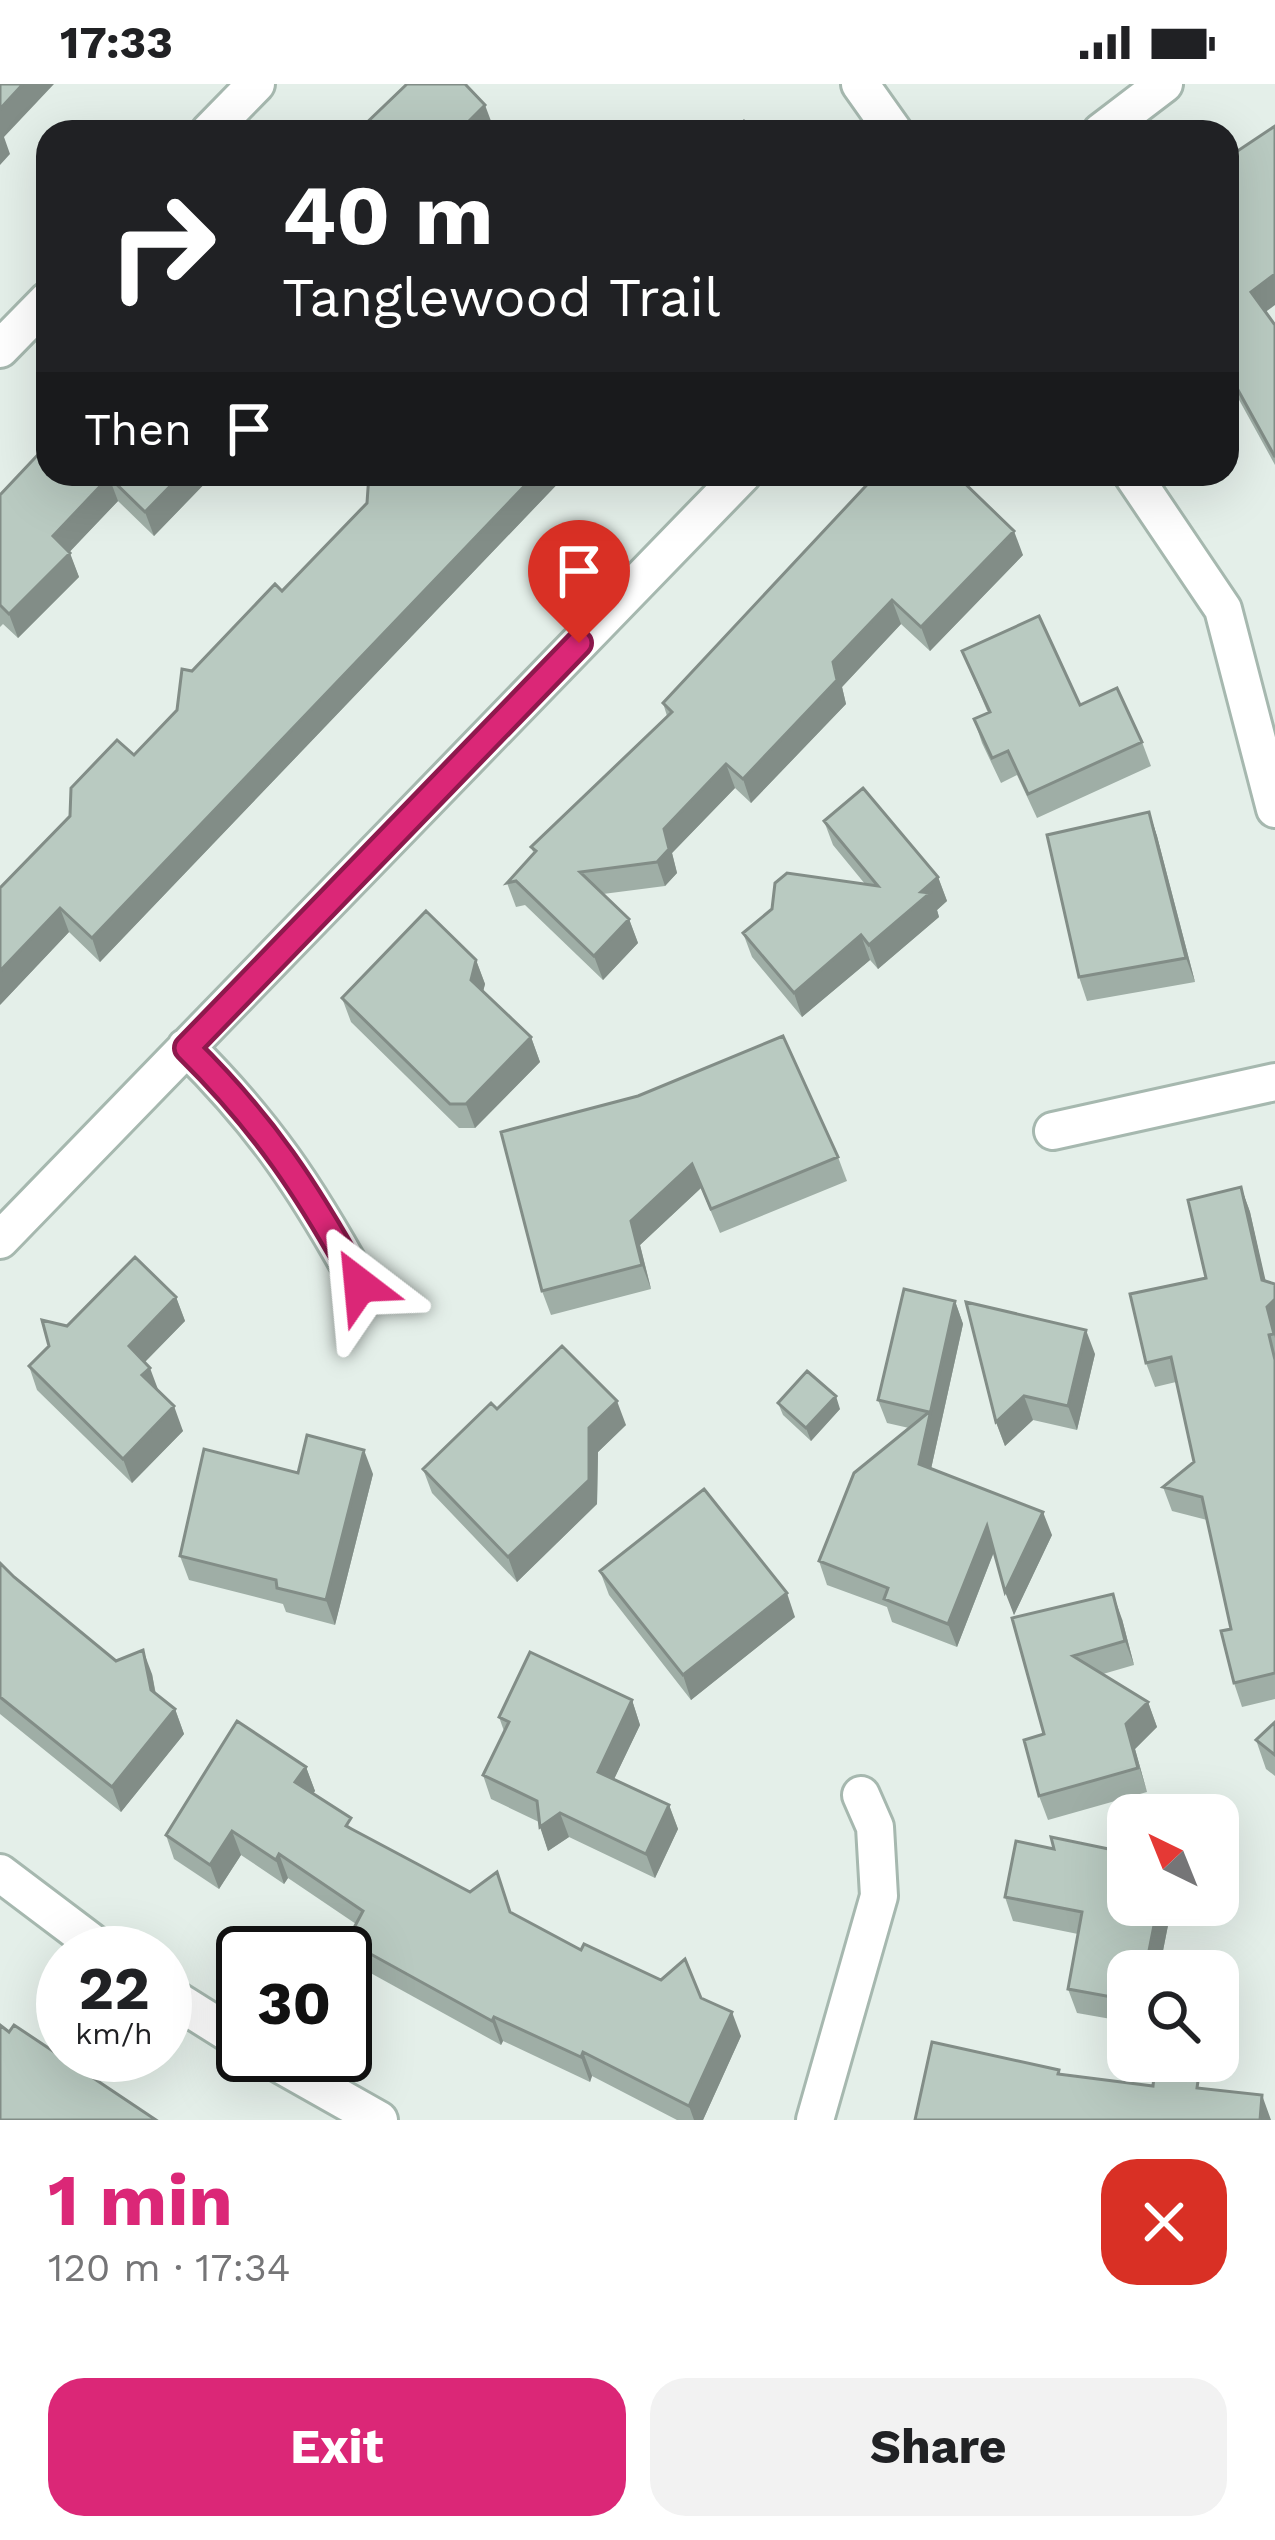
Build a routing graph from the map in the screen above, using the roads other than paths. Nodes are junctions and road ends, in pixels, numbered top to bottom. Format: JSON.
{"nodes":[{"id":1,"x":256,"y":84,"type":"edge"},
{"id":2,"x":860,"y":84,"type":"edge"},
{"id":3,"x":1164,"y":84,"type":"edge"},
{"id":4,"x":221,"y":120,"type":"edge"},
{"id":5,"x":886,"y":120,"type":"edge"},
{"id":6,"x":1117,"y":120,"type":"edge"},
{"id":7,"x":36,"y":312,"type":"edge"},
{"id":8,"x":0,"y":350,"type":"edge"},
{"id":9,"x":731,"y":486,"type":"edge"},
{"id":10,"x":1140,"y":486,"type":"edge"},
{"id":11,"x":1275,"y":809,"type":"edge"},
{"id":12,"x":187,"y":1048,"type":"junction"},
{"id":13,"x":1275,"y":1082,"type":"edge"},
{"id":14,"x":1053,"y":1131,"type":"dead end"},
{"id":15,"x":0,"y":1240,"type":"edge"},
{"id":16,"x":360,"y":1285,"type":"dead end"},
{"id":17,"x":861,"y":1795,"type":"dead end"},
{"id":18,"x":0,"y":1873,"type":"edge"},
{"id":19,"x":70,"y":1926,"type":"edge"},
{"id":20,"x":312,"y":2082,"type":"edge"},
{"id":21,"x":379,"y":2120,"type":"edge"},
{"id":22,"x":815,"y":2120,"type":"edge"}],
"edges":[{"from":1,"to":4,"type":"street"},
{"from":2,"to":5,"type":"street"},
{"from":3,"to":6,"type":"street"},
{"from":7,"to":8,"type":"street"},
{"from":9,"to":12,"type":"street"},
{"from":10,"to":11,"type":"street"},
{"from":12,"to":15,"type":"street"},
{"from":12,"to":16,"type":"street"},
{"from":13,"to":14,"type":"street"},
{"from":17,"to":22,"type":"street"},
{"from":18,"to":19,"type":"street"},
{"from":20,"to":21,"type":"street"}]}
